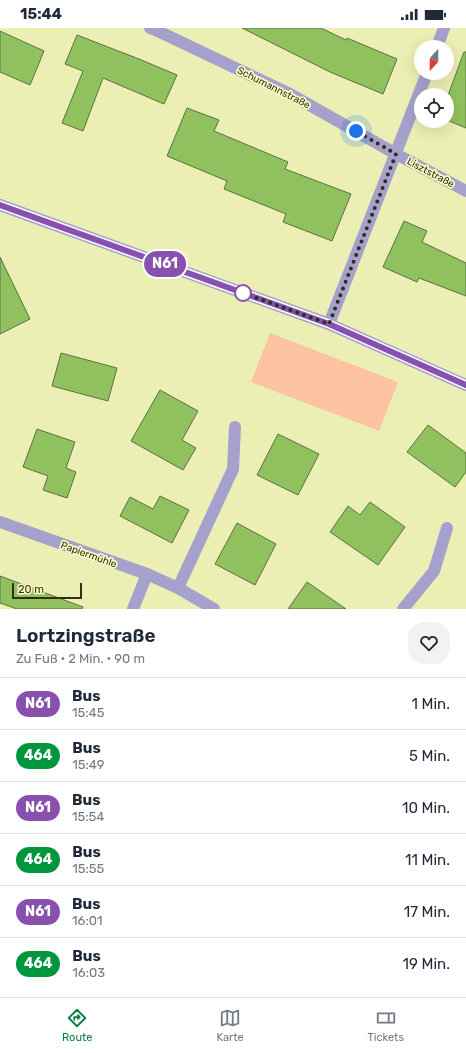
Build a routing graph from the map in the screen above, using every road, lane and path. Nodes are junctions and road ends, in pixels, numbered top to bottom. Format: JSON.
{"nodes":[{"id":1,"x":150,"y":28,"type":"edge"},
{"id":2,"x":444,"y":28,"type":"edge"},
{"id":3,"x":440,"y":40,"type":"edge"},
{"id":4,"x":424,"y":80,"type":"edge"},
{"id":5,"x":396,"y":154,"type":"junction"},
{"id":6,"x":466,"y":191,"type":"edge"},
{"id":7,"x":0,"y":205,"type":"edge"},
{"id":8,"x":329,"y":324,"type":"junction"},
{"id":9,"x":466,"y":385,"type":"edge"},
{"id":10,"x":235,"y":427,"type":"dead end"},
{"id":11,"x":0,"y":522,"type":"edge"},
{"id":12,"x":447,"y":528,"type":"dead end"},
{"id":13,"x":146,"y":574,"type":"junction"},
{"id":14,"x":178,"y":588,"type":"junction"},
{"id":15,"x":133,"y":609,"type":"edge"},
{"id":16,"x":214,"y":609,"type":"edge"},
{"id":17,"x":403,"y":609,"type":"edge"}],
"edges":[{"from":1,"to":5,"type":"street","name":"Schumannstraße"},
{"from":2,"to":3,"type":"street"},
{"from":4,"to":5,"type":"street"},
{"from":5,"to":6,"type":"street","name":"Lisztstraße"},
{"from":5,"to":8,"type":"street"},
{"from":7,"to":8,"type":"street"},
{"from":8,"to":9,"type":"street"},
{"from":10,"to":14,"type":"street"},
{"from":11,"to":13,"type":"street","name":"Papiermühle"},
{"from":12,"to":17,"type":"street"},
{"from":13,"to":14,"type":"street","name":"Papiermühle"},
{"from":13,"to":15,"type":"street"},
{"from":14,"to":16,"type":"street","name":"Papiermühle"}]}
